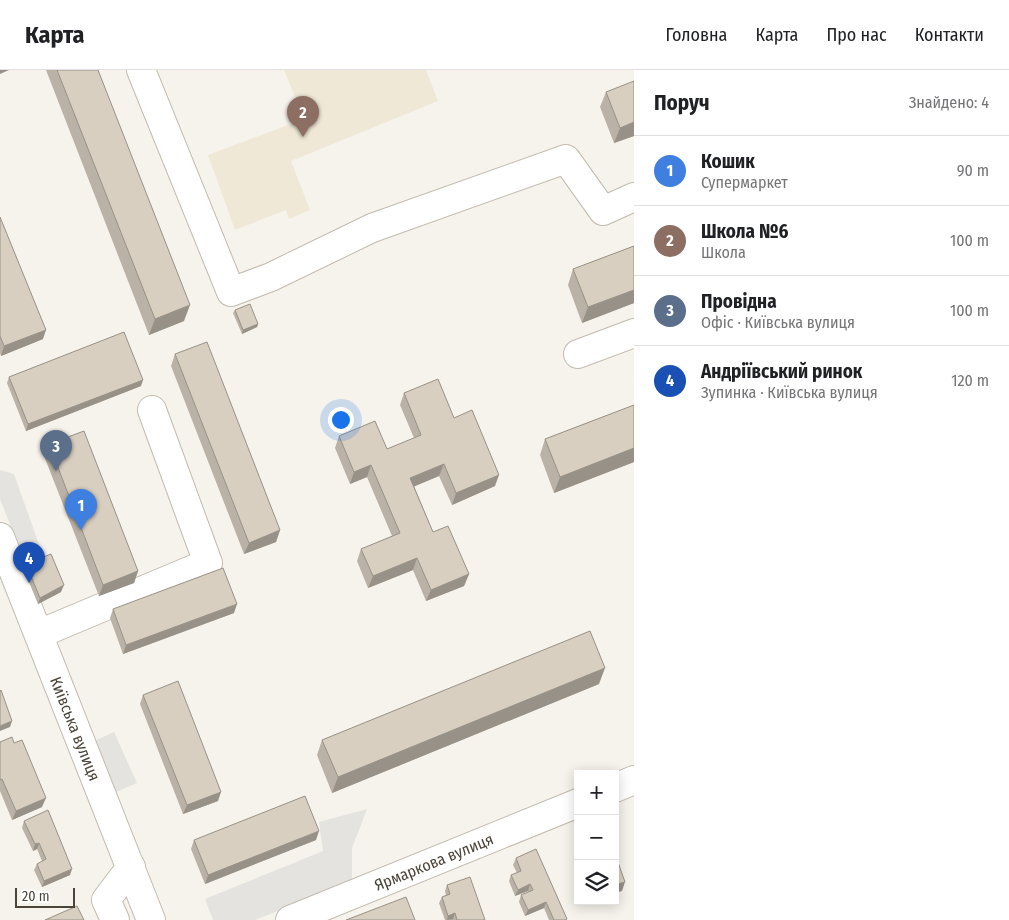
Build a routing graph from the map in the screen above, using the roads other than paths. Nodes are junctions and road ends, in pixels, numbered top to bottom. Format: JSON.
{"nodes":[{"id":1,"x":141,"y":70,"type":"edge"},
{"id":2,"x":634,"y":197,"type":"edge"},
{"id":3,"x":634,"y":332,"type":"edge"},
{"id":4,"x":578,"y":354,"type":"dead end"},
{"id":5,"x":152,"y":410,"type":"dead end"},
{"id":6,"x":0,"y":537,"type":"edge"},
{"id":7,"x":39,"y":634,"type":"junction"},
{"id":8,"x":634,"y":780,"type":"edge"},
{"id":9,"x":619,"y":786,"type":"edge"},
{"id":10,"x":574,"y":805,"type":"edge"},
{"id":11,"x":131,"y":867,"type":"junction"},
{"id":12,"x":116,"y":920,"type":"edge"},
{"id":13,"x":151,"y":920,"type":"edge"},
{"id":14,"x":290,"y":920,"type":"edge"}],
"edges":[{"from":1,"to":2,"type":"street"},
{"from":3,"to":4,"type":"street"},
{"from":5,"to":7,"type":"street"},
{"from":6,"to":7,"type":"street","name":"Київська вулиця"},
{"from":7,"to":11,"type":"street","name":"Київська вулиця"},
{"from":8,"to":9,"type":"street"},
{"from":10,"to":14,"type":"street","name":"Ярмаркова вулиця"},
{"from":11,"to":12,"type":"street"},
{"from":11,"to":13,"type":"street","name":"Київська вулиця"}]}
